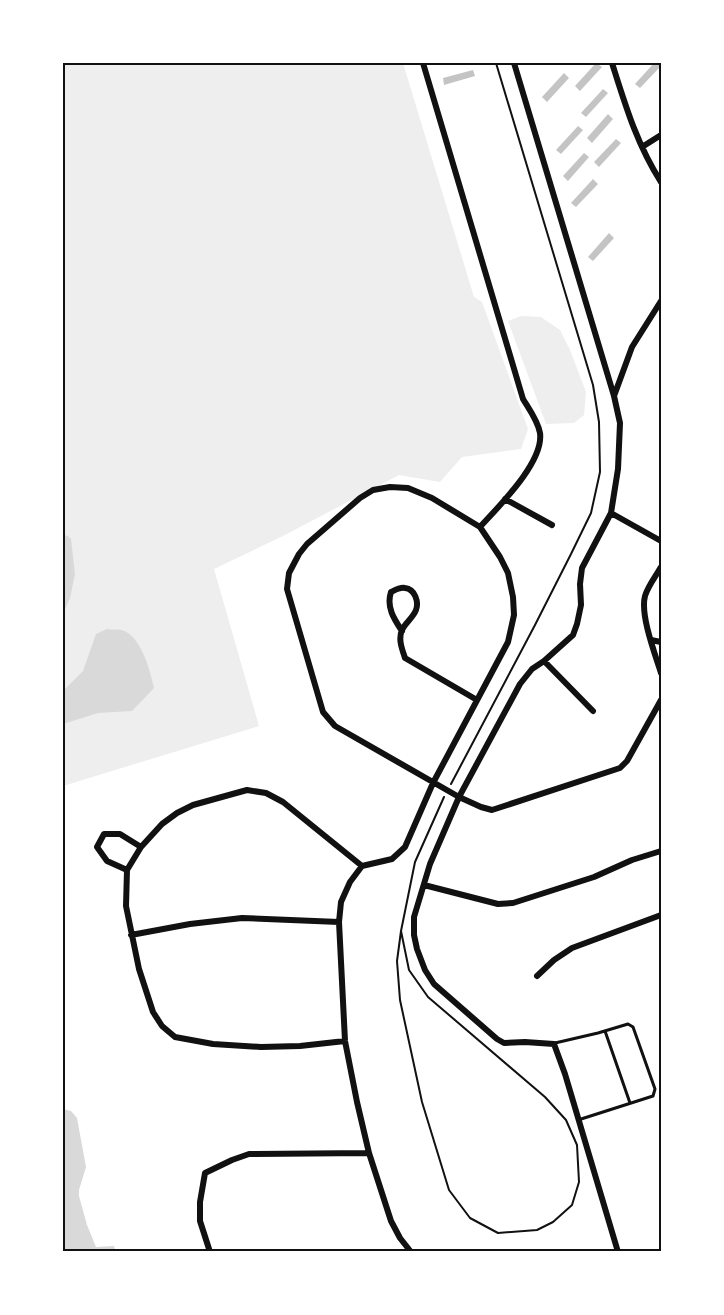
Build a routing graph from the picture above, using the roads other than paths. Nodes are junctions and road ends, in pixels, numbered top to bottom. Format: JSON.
{"nodes":[{"id":1,"x":423,"y":63,"type":"edge"},
{"id":2,"x":514,"y":63,"type":"edge"},
{"id":3,"x":612,"y":63,"type":"edge"},
{"id":4,"x":661,"y":135,"type":"edge"},
{"id":5,"x":642,"y":147,"type":"junction"},
{"id":6,"x":661,"y":182,"type":"edge"},
{"id":7,"x":661,"y":301,"type":"edge"},
{"id":8,"x":614,"y":396,"type":"junction"},
{"id":9,"x":505,"y":499,"type":"junction"},
{"id":10,"x":611,"y":513,"type":"junction"},
{"id":11,"x":552,"y":525,"type":"dead end"},
{"id":12,"x":480,"y":526,"type":"junction"},
{"id":13,"x":661,"y":541,"type":"edge"},
{"id":14,"x":661,"y":567,"type":"edge"},
{"id":15,"x":402,"y":631,"type":"junction"},
{"id":16,"x":651,"y":640,"type":"junction"},
{"id":17,"x":661,"y":642,"type":"edge"},
{"id":18,"x":544,"y":661,"type":"junction"},
{"id":19,"x":661,"y":674,"type":"edge"},
{"id":20,"x":477,"y":700,"type":"junction"},
{"id":21,"x":661,"y":700,"type":"edge"},
{"id":22,"x":593,"y":711,"type":"dead end"},
{"id":23,"x":433,"y":783,"type":"junction"},
{"id":24,"x":459,"y":797,"type":"junction"},
{"id":25,"x":141,"y":847,"type":"junction"},
{"id":26,"x":661,"y":851,"type":"edge"},
{"id":27,"x":362,"y":866,"type":"junction"},
{"id":28,"x":127,"y":870,"type":"junction"},
{"id":29,"x":424,"y":885,"type":"junction"},
{"id":30,"x":661,"y":915,"type":"edge"},
{"id":31,"x":339,"y":922,"type":"junction"},
{"id":32,"x":131,"y":935,"type":"junction"},
{"id":33,"x":537,"y":976,"type":"dead end"},
{"id":34,"x":605,"y":1031,"type":"junction"},
{"id":35,"x":345,"y":1041,"type":"junction"},
{"id":36,"x":554,"y":1044,"type":"junction"},
{"id":37,"x":630,"y":1103,"type":"junction"},
{"id":38,"x":578,"y":1120,"type":"junction"},
{"id":39,"x":369,"y":1153,"type":"junction"},
{"id":40,"x":210,"y":1252,"type":"edge"},
{"id":41,"x":411,"y":1252,"type":"edge"},
{"id":42,"x":618,"y":1252,"type":"edge"}],
"edges":[{"from":1,"to":9,"type":"street"},
{"from":2,"to":8,"type":"street"},
{"from":3,"to":5,"type":"street"},
{"from":4,"to":5,"type":"street"},
{"from":5,"to":6,"type":"street"},
{"from":7,"to":8,"type":"street"},
{"from":8,"to":10,"type":"street"},
{"from":9,"to":11,"type":"street"},
{"from":9,"to":12,"type":"street"},
{"from":10,"to":13,"type":"street"},
{"from":10,"to":18,"type":"street"},
{"from":12,"to":20,"type":"street"},
{"from":12,"to":23,"type":"street"},
{"from":14,"to":16,"type":"street"},
{"from":15,"to":15,"type":"street"},
{"from":15,"to":20,"type":"street"},
{"from":16,"to":17,"type":"street"},
{"from":16,"to":19,"type":"street"},
{"from":18,"to":22,"type":"street"},
{"from":18,"to":24,"type":"street"},
{"from":20,"to":23,"type":"street"},
{"from":21,"to":24,"type":"street"},
{"from":23,"to":24,"type":"street"},
{"from":23,"to":27,"type":"street"},
{"from":24,"to":29,"type":"street"},
{"from":25,"to":27,"type":"street"},
{"from":25,"to":28,"type":"street"},
{"from":25,"to":28,"type":"street"},
{"from":26,"to":29,"type":"street"},
{"from":27,"to":31,"type":"street"},
{"from":28,"to":32,"type":"street"},
{"from":29,"to":36,"type":"street"},
{"from":30,"to":33,"type":"street"},
{"from":31,"to":32,"type":"street"},
{"from":31,"to":35,"type":"street"},
{"from":32,"to":35,"type":"street"},
{"from":34,"to":36,"type":"lane"},
{"from":34,"to":37,"type":"lane"},
{"from":34,"to":37,"type":"lane"},
{"from":35,"to":39,"type":"street"},
{"from":36,"to":38,"type":"street"},
{"from":37,"to":38,"type":"lane"},
{"from":38,"to":42,"type":"street"},
{"from":39,"to":40,"type":"street"},
{"from":39,"to":41,"type":"street"}]}
